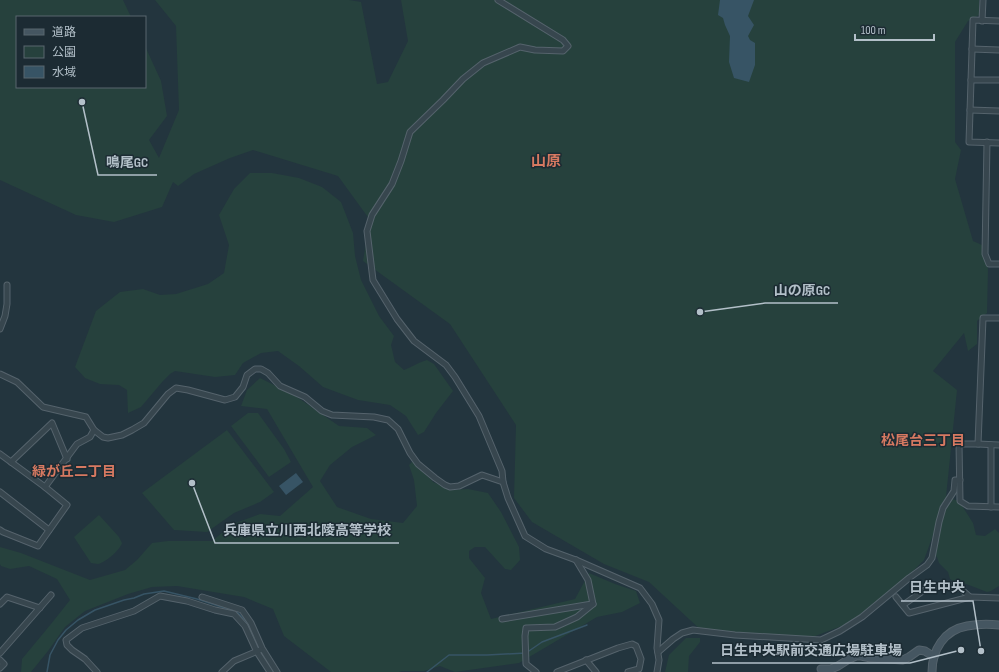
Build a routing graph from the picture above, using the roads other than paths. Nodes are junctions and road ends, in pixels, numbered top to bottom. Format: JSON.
{"nodes":[{"id":1,"x":498,"y":0,"type":"edge"},
{"id":2,"x":983,"y":0,"type":"edge"},
{"id":3,"x":982,"y":21,"type":"junction"},
{"id":4,"x":999,"y":21,"type":"edge"},
{"id":5,"x":972,"y":50,"type":"junction"},
{"id":6,"x":999,"y":50,"type":"edge"},
{"id":7,"x":972,"y":80,"type":"junction"},
{"id":8,"x":999,"y":80,"type":"edge"},
{"id":9,"x":970,"y":110,"type":"junction"},
{"id":10,"x":999,"y":111,"type":"edge"},
{"id":11,"x":987,"y":142,"type":"junction"},
{"id":12,"x":999,"y":143,"type":"edge"},
{"id":13,"x":999,"y":264,"type":"edge"},
{"id":14,"x":7,"y":285,"type":"dead end"},
{"id":15,"x":999,"y":318,"type":"edge"},
{"id":16,"x":0,"y":329,"type":"edge"},
{"id":17,"x":0,"y":374,"type":"edge"},
{"id":18,"x":94,"y":430,"type":"junction"},
{"id":19,"x":978,"y":444,"type":"junction"},
{"id":20,"x":991,"y":445,"type":"junction"},
{"id":21,"x":999,"y":446,"type":"edge"},
{"id":22,"x":0,"y":454,"type":"edge"},
{"id":23,"x":66,"y":459,"type":"junction"},
{"id":24,"x":11,"y":462,"type":"junction"},
{"id":25,"x":960,"y":480,"type":"junction"},
{"id":26,"x":502,"y":482,"type":"junction"},
{"id":27,"x":45,"y":487,"type":"junction"},
{"id":28,"x":0,"y":492,"type":"edge"},
{"id":29,"x":991,"y":507,"type":"junction"},
{"id":30,"x":999,"y":507,"type":"edge"},
{"id":31,"x":0,"y":530,"type":"edge"},
{"id":32,"x":49,"y":530,"type":"junction"},
{"id":33,"x":576,"y":560,"type":"junction"},
{"id":34,"x":51,"y":595,"type":"dead end"},
{"id":35,"x":202,"y":597,"type":"dead end"},
{"id":36,"x":896,"y":597,"type":"dead end"},
{"id":37,"x":970,"y":597,"type":"junction"},
{"id":38,"x":999,"y":598,"type":"edge"},
{"id":39,"x":0,"y":604,"type":"edge"},
{"id":40,"x":593,"y":604,"type":"junction"},
{"id":41,"x":903,"y":605,"type":"junction"},
{"id":42,"x":40,"y":608,"type":"junction"},
{"id":43,"x":502,"y":619,"type":"dead end"},
{"id":44,"x":999,"y":625,"type":"edge"},
{"id":45,"x":262,"y":648,"type":"junction"},
{"id":46,"x":257,"y":652,"type":"junction"},
{"id":47,"x":658,"y":652,"type":"junction"},
{"id":48,"x":0,"y":653,"type":"edge"},
{"id":49,"x":934,"y":657,"type":"junction"},
{"id":50,"x":0,"y":660,"type":"edge"},
{"id":51,"x":586,"y":660,"type":"junction"},
{"id":52,"x":0,"y":668,"type":"edge"},
{"id":53,"x":821,"y":668,"type":"dead end"},
{"id":54,"x":97,"y":672,"type":"edge"},
{"id":55,"x":222,"y":672,"type":"edge"},
{"id":56,"x":270,"y":672,"type":"edge"},
{"id":57,"x":277,"y":672,"type":"edge"},
{"id":58,"x":536,"y":672,"type":"edge"},
{"id":59,"x":557,"y":672,"type":"edge"},
{"id":60,"x":596,"y":672,"type":"edge"},
{"id":61,"x":628,"y":672,"type":"edge"},
{"id":62,"x":657,"y":672,"type":"edge"},
{"id":63,"x":932,"y":672,"type":"edge"}],
"edges":[{"from":1,"to":26,"type":"street"},
{"from":2,"to":3,"type":"street"},
{"from":3,"to":4,"type":"street"},
{"from":3,"to":5,"type":"street"},
{"from":5,"to":6,"type":"street"},
{"from":5,"to":7,"type":"street"},
{"from":7,"to":8,"type":"street"},
{"from":7,"to":9,"type":"street"},
{"from":9,"to":10,"type":"street"},
{"from":9,"to":11,"type":"street"},
{"from":11,"to":12,"type":"street"},
{"from":11,"to":13,"type":"street"},
{"from":14,"to":16,"type":"street"},
{"from":15,"to":19,"type":"street"},
{"from":17,"to":18,"type":"street"},
{"from":18,"to":23,"type":"street"},
{"from":18,"to":26,"type":"street"},
{"from":19,"to":20,"type":"street"},
{"from":19,"to":25,"type":"street"},
{"from":20,"to":21,"type":"street"},
{"from":20,"to":29,"type":"street"},
{"from":22,"to":24,"type":"street"},
{"from":23,"to":24,"type":"street"},
{"from":23,"to":27,"type":"street"},
{"from":24,"to":27,"type":"street"},
{"from":25,"to":29,"type":"street"},
{"from":25,"to":47,"type":"street"},
{"from":26,"to":33,"type":"street"},
{"from":27,"to":32,"type":"street"},
{"from":28,"to":32,"type":"street"},
{"from":29,"to":30,"type":"street"},
{"from":31,"to":32,"type":"street"},
{"from":33,"to":40,"type":"street"},
{"from":33,"to":47,"type":"street"},
{"from":34,"to":42,"type":"street"},
{"from":35,"to":45,"type":"street"},
{"from":36,"to":41,"type":"street"},
{"from":37,"to":38,"type":"street"},
{"from":37,"to":41,"type":"street"},
{"from":37,"to":41,"type":"street"},
{"from":39,"to":42,"type":"street"},
{"from":40,"to":43,"type":"street"},
{"from":40,"to":58,"type":"street"},
{"from":42,"to":48,"type":"street"},
{"from":44,"to":49,"type":"street"},
{"from":45,"to":46,"type":"street"},
{"from":45,"to":57,"type":"street"},
{"from":46,"to":54,"type":"street"},
{"from":46,"to":55,"type":"street"},
{"from":46,"to":56,"type":"street"},
{"from":47,"to":62,"type":"street"},
{"from":49,"to":53,"type":"street"},
{"from":49,"to":63,"type":"street"},
{"from":50,"to":52,"type":"street"},
{"from":51,"to":59,"type":"street"},
{"from":51,"to":60,"type":"street"},
{"from":51,"to":61,"type":"street"}]}
